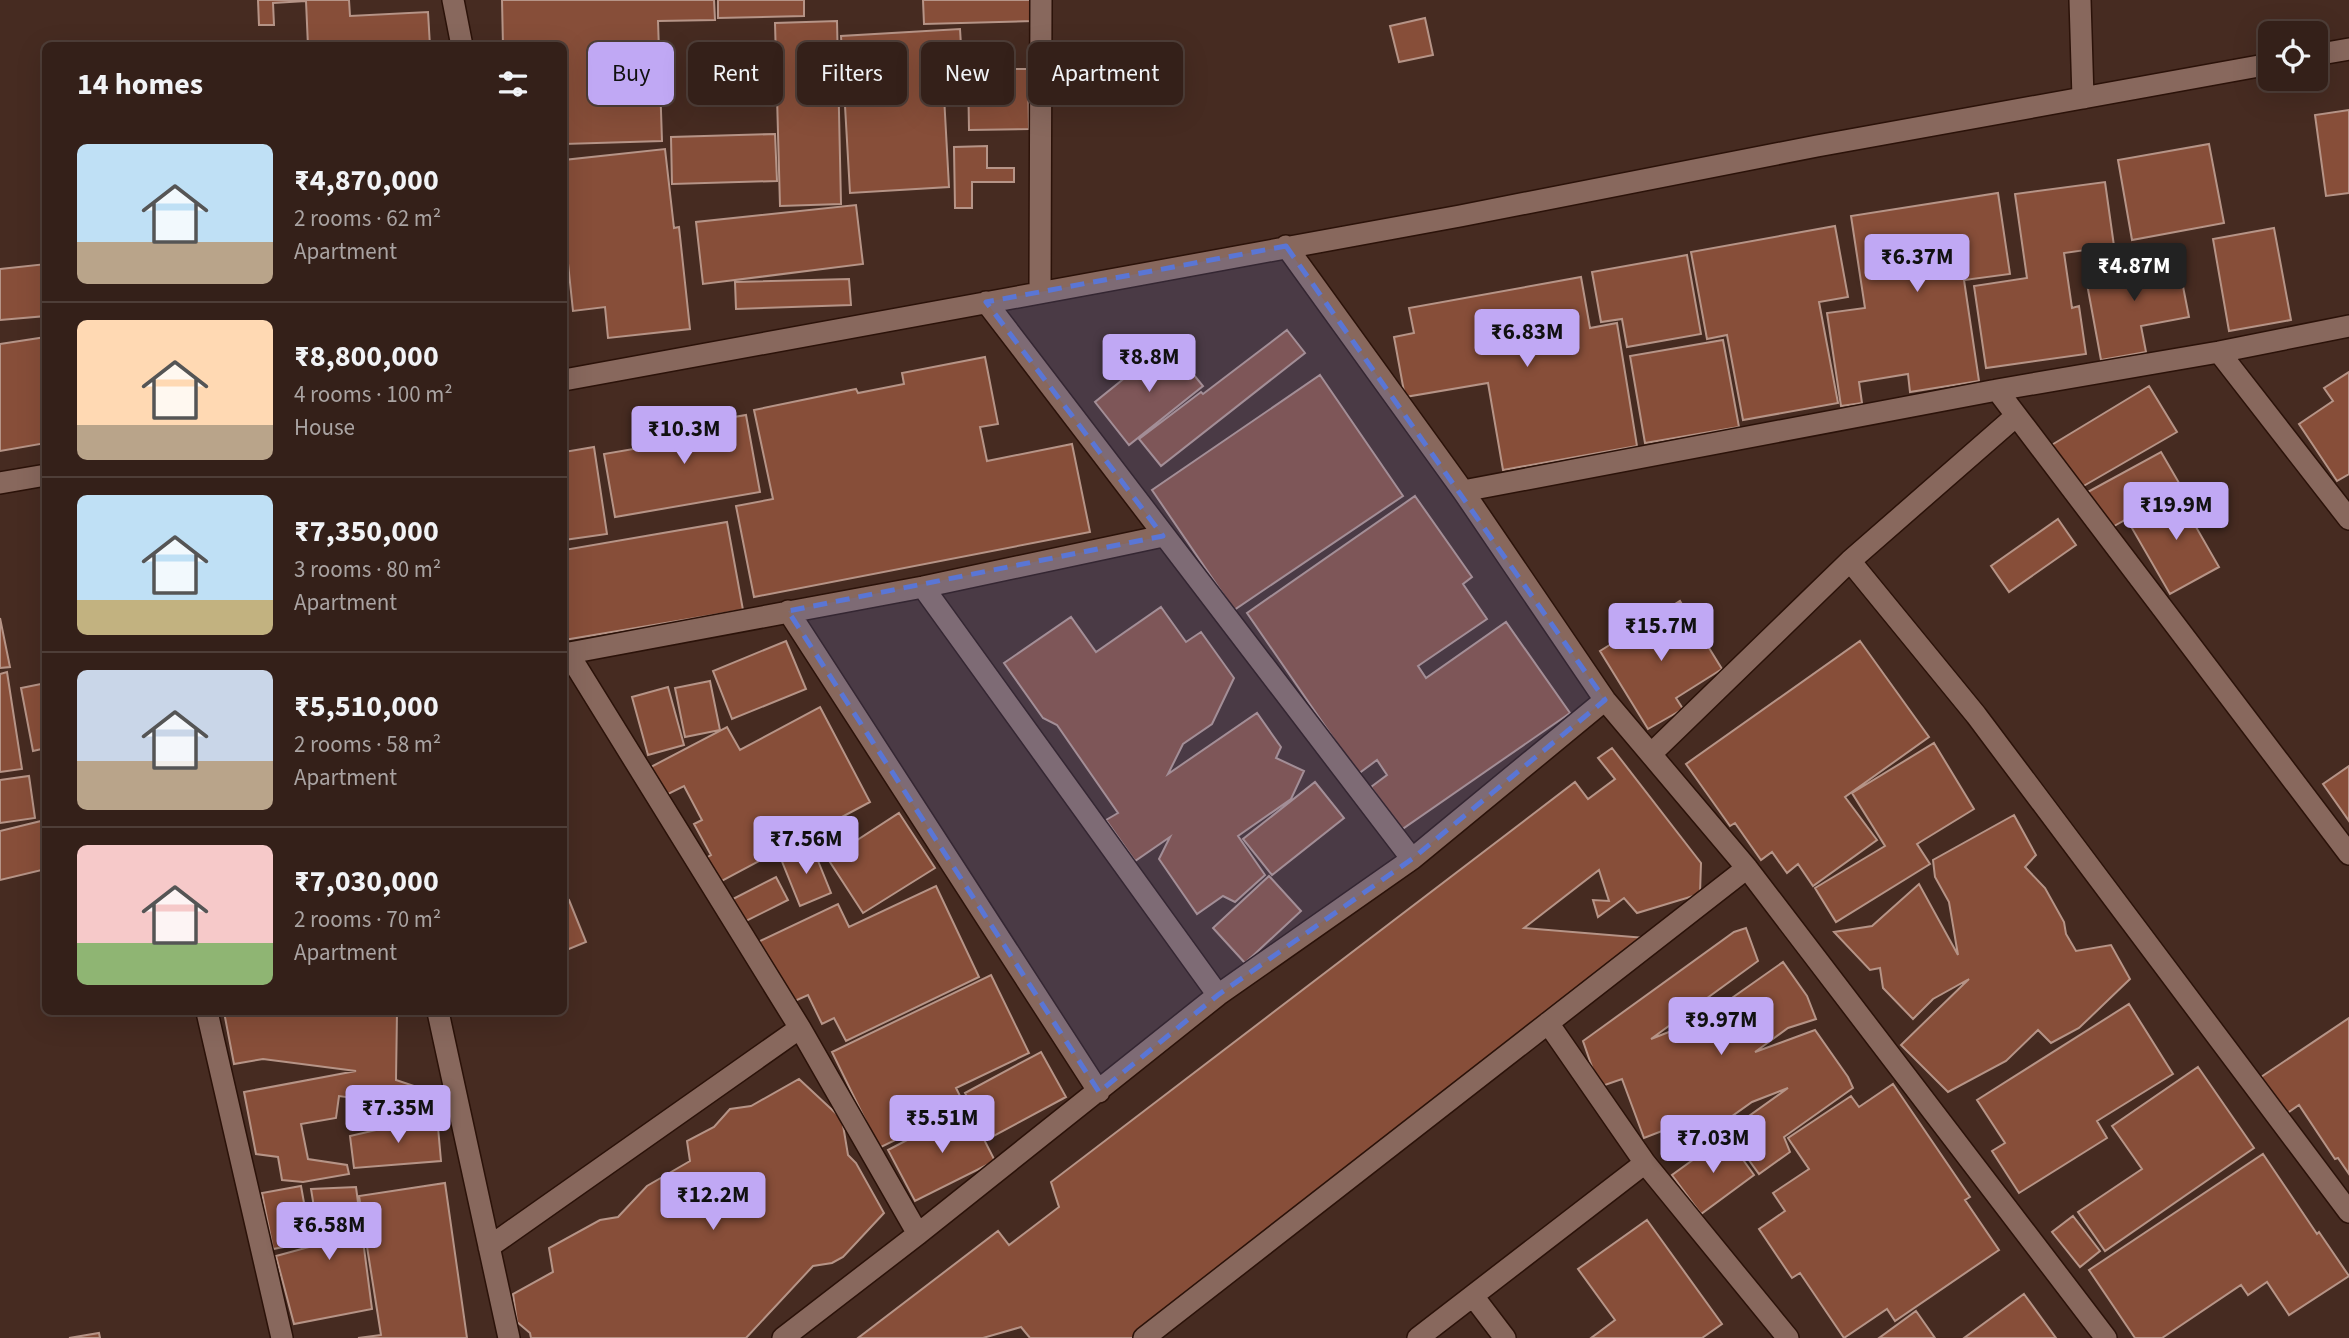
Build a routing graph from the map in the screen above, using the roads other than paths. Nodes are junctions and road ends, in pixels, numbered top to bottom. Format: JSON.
{"nodes":[{"id":1,"x":453,"y":0,"type":"edge"},
{"id":2,"x":1041,"y":0,"type":"edge"},
{"id":3,"x":2080,"y":0,"type":"edge"},
{"id":4,"x":461,"y":42,"type":"edge"},
{"id":5,"x":2349,"y":49,"type":"edge"},
{"id":6,"x":2328,"y":53,"type":"edge"},
{"id":7,"x":2258,"y":66,"type":"edge"},
{"id":8,"x":2083,"y":98,"type":"junction"},
{"id":9,"x":1286,"y":246,"type":"junction"},
{"id":10,"x":1040,"y":292,"type":"junction"},
{"id":11,"x":986,"y":302,"type":"junction"},
{"id":12,"x":2349,"y":326,"type":"edge"},
{"id":13,"x":2219,"y":352,"type":"junction"},
{"id":14,"x":567,"y":379,"type":"edge"},
{"id":15,"x":1997,"y":390,"type":"junction"},
{"id":16,"x":2016,"y":416,"type":"junction"},
{"id":17,"x":42,"y":476,"type":"edge"},
{"id":18,"x":0,"y":484,"type":"edge"},
{"id":19,"x":1463,"y":491,"type":"junction"},
{"id":20,"x":2349,"y":519,"type":"edge"},
{"id":21,"x":1163,"y":536,"type":"junction"},
{"id":22,"x":1850,"y":561,"type":"junction"},
{"id":23,"x":923,"y":587,"type":"junction"},
{"id":24,"x":788,"y":611,"type":"junction"},
{"id":25,"x":567,"y":654,"type":"edge"},
{"id":26,"x":567,"y":656,"type":"edge"},
{"id":27,"x":1605,"y":700,"type":"junction"},
{"id":28,"x":1652,"y":753,"type":"junction"},
{"id":29,"x":2349,"y":853,"type":"edge"},
{"id":30,"x":1412,"y":859,"type":"junction"},
{"id":31,"x":1747,"y":868,"type":"junction"},
{"id":32,"x":1218,"y":995,"type":"junction"},
{"id":33,"x":208,"y":1015,"type":"edge"},
{"id":34,"x":440,"y":1015,"type":"edge"},
{"id":35,"x":1548,"y":1023,"type":"junction"},
{"id":36,"x":800,"y":1028,"type":"junction"},
{"id":37,"x":1099,"y":1092,"type":"junction"},
{"id":38,"x":1645,"y":1163,"type":"junction"},
{"id":39,"x":2349,"y":1212,"type":"edge"},
{"id":40,"x":918,"y":1234,"type":"junction"},
{"id":41,"x":489,"y":1247,"type":"junction"},
{"id":42,"x":1473,"y":1296,"type":"junction"},
{"id":43,"x":282,"y":1338,"type":"edge"},
{"id":44,"x":509,"y":1338,"type":"edge"},
{"id":45,"x":783,"y":1338,"type":"edge"},
{"id":46,"x":1144,"y":1338,"type":"edge"},
{"id":47,"x":1418,"y":1338,"type":"edge"},
{"id":48,"x":1505,"y":1338,"type":"edge"},
{"id":49,"x":1788,"y":1338,"type":"edge"},
{"id":50,"x":2106,"y":1338,"type":"edge"}],
"edges":[{"from":1,"to":4,"type":"street"},
{"from":2,"to":10,"type":"street"},
{"from":3,"to":8,"type":"street"},
{"from":5,"to":6,"type":"street"},
{"from":7,"to":8,"type":"street"},
{"from":8,"to":9,"type":"street"},
{"from":9,"to":10,"type":"street"},
{"from":9,"to":19,"type":"street"},
{"from":10,"to":11,"type":"street"},
{"from":11,"to":14,"type":"street"},
{"from":11,"to":21,"type":"street"},
{"from":12,"to":13,"type":"street"},
{"from":13,"to":15,"type":"street"},
{"from":13,"to":20,"type":"street"},
{"from":15,"to":16,"type":"street"},
{"from":15,"to":19,"type":"street"},
{"from":16,"to":22,"type":"street"},
{"from":16,"to":29,"type":"street"},
{"from":17,"to":18,"type":"street"},
{"from":19,"to":27,"type":"street"},
{"from":21,"to":23,"type":"street"},
{"from":21,"to":30,"type":"street"},
{"from":22,"to":28,"type":"street"},
{"from":22,"to":39,"type":"street"},
{"from":23,"to":24,"type":"street"},
{"from":23,"to":32,"type":"street"},
{"from":24,"to":25,"type":"street"},
{"from":24,"to":37,"type":"street"},
{"from":26,"to":36,"type":"street"},
{"from":27,"to":28,"type":"street"},
{"from":27,"to":30,"type":"street"},
{"from":28,"to":31,"type":"street"},
{"from":30,"to":32,"type":"street"},
{"from":31,"to":35,"type":"street"},
{"from":31,"to":50,"type":"street"},
{"from":32,"to":37,"type":"street"},
{"from":33,"to":43,"type":"street"},
{"from":34,"to":41,"type":"street"},
{"from":35,"to":38,"type":"street"},
{"from":35,"to":46,"type":"street"},
{"from":36,"to":40,"type":"street"},
{"from":36,"to":41,"type":"street"},
{"from":37,"to":40,"type":"street"},
{"from":38,"to":42,"type":"street"},
{"from":38,"to":49,"type":"street"},
{"from":40,"to":45,"type":"street"},
{"from":41,"to":44,"type":"street"},
{"from":42,"to":47,"type":"street"},
{"from":42,"to":48,"type":"street"}]}
